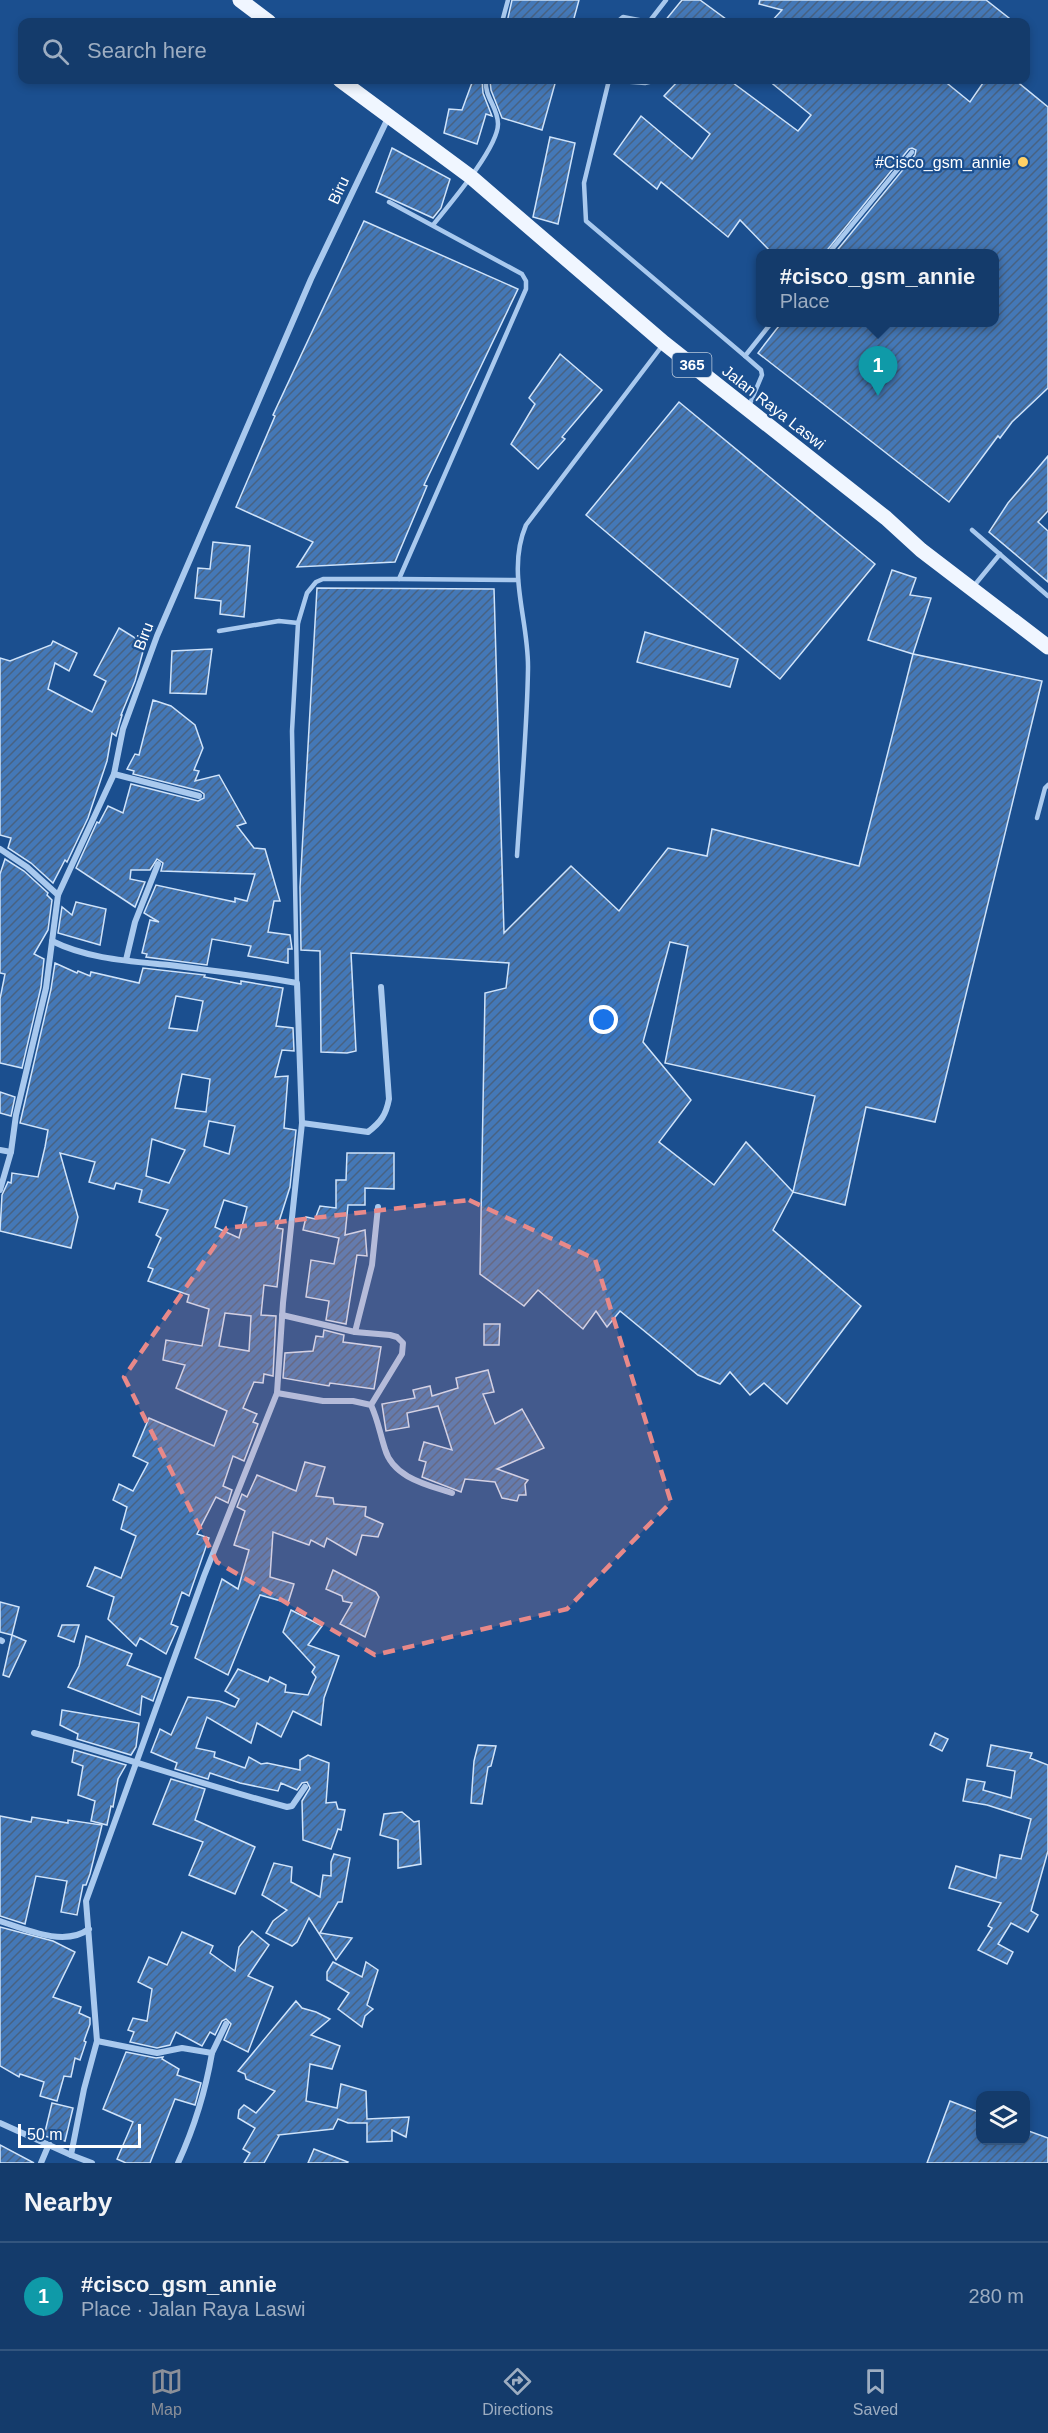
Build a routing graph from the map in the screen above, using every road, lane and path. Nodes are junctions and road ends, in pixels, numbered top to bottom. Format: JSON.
{"nodes":[{"id":1,"x":240,"y":0,"type":"edge"},
{"id":2,"x":508,"y":0,"type":"edge"},
{"id":3,"x":666,"y":0,"type":"edge"},
{"id":4,"x":263,"y":18,"type":"edge"},
{"id":5,"x":503,"y":18,"type":"edge"},
{"id":6,"x":652,"y":18,"type":"edge"},
{"id":7,"x":345,"y":84,"type":"edge"},
{"id":8,"x":486,"y":84,"type":"edge"},
{"id":9,"x":607,"y":84,"type":"edge"},
{"id":10,"x":388,"y":117,"type":"junction"},
{"id":11,"x":912,"y":152,"type":"dead end"},
{"id":12,"x":471,"y":177,"type":"junction"},
{"id":13,"x":389,"y":202,"type":"dead end"},
{"id":14,"x":433,"y":225,"type":"junction"},
{"id":15,"x":832,"y":249,"type":"edge"},
{"id":16,"x":768,"y":327,"type":"edge"},
{"id":17,"x":664,"y":343,"type":"junction"},
{"id":18,"x":745,"y":356,"type":"junction"},
{"id":19,"x":747,"y":409,"type":"junction"},
{"id":20,"x":972,"y":530,"type":"dead end"},
{"id":21,"x":1000,"y":554,"type":"junction"},
{"id":22,"x":399,"y":579,"type":"junction"},
{"id":23,"x":518,"y":580,"type":"junction"},
{"id":24,"x":972,"y":589,"type":"junction"},
{"id":25,"x":1048,"y":596,"type":"edge"},
{"id":26,"x":298,"y":623,"type":"junction"},
{"id":27,"x":219,"y":631,"type":"dead end"},
{"id":28,"x":1048,"y":647,"type":"edge"},
{"id":29,"x":114,"y":774,"type":"junction"},
{"id":30,"x":1048,"y":785,"type":"edge"},
{"id":31,"x":199,"y":796,"type":"dead end"},
{"id":32,"x":1037,"y":818,"type":"dead end"},
{"id":33,"x":0,"y":849,"type":"edge"},
{"id":34,"x":517,"y":856,"type":"dead end"},
{"id":35,"x":158,"y":864,"type":"dead end"},
{"id":36,"x":58,"y":895,"type":"junction"},
{"id":37,"x":52,"y":940,"type":"junction"},
{"id":38,"x":126,"y":960,"type":"junction"},
{"id":39,"x":297,"y":983,"type":"junction"},
{"id":40,"x":381,"y":987,"type":"dead end"},
{"id":41,"x":302,"y":1123,"type":"junction"},
{"id":42,"x":0,"y":1150,"type":"edge"},
{"id":43,"x":11,"y":1152,"type":"junction"},
{"id":44,"x":0,"y":1190,"type":"edge"},
{"id":45,"x":378,"y":1207,"type":"dead end"},
{"id":46,"x":282,"y":1315,"type":"junction"},
{"id":47,"x":355,"y":1332,"type":"junction"},
{"id":48,"x":277,"y":1393,"type":"junction"},
{"id":49,"x":371,"y":1405,"type":"junction"},
{"id":50,"x":452,"y":1493,"type":"dead end"},
{"id":51,"x":34,"y":1733,"type":"dead end"},
{"id":52,"x":137,"y":1762,"type":"junction"},
{"id":53,"x":305,"y":1787,"type":"dead end"},
{"id":54,"x":0,"y":1921,"type":"edge"},
{"id":55,"x":89,"y":1929,"type":"junction"},
{"id":56,"x":226,"y":2024,"type":"dead end"},
{"id":57,"x":97,"y":2041,"type":"junction"},
{"id":58,"x":212,"y":2053,"type":"junction"},
{"id":59,"x":0,"y":2123,"type":"edge"},
{"id":60,"x":49,"y":2144,"type":"junction"},
{"id":61,"x":71,"y":2154,"type":"junction"},
{"id":62,"x":41,"y":2163,"type":"edge"},
{"id":63,"x":92,"y":2163,"type":"edge"},
{"id":64,"x":178,"y":2163,"type":"edge"}],
"edges":[{"from":1,"to":4,"type":"main road"},
{"from":2,"to":5,"type":"lane"},
{"from":3,"to":6,"type":"lane"},
{"from":7,"to":10,"type":"main road","name":"Jalan Raya Laswi","number":"365"},
{"from":8,"to":12,"type":"lane"},
{"from":9,"to":18,"type":"lane"},
{"from":10,"to":12,"type":"main road","name":"Jalan Raya Laswi","number":"365"},
{"from":10,"to":29,"type":"street","name":"Biru"},
{"from":11,"to":15,"type":"lane"},
{"from":12,"to":14,"type":"lane"},
{"from":12,"to":17,"type":"main road","name":"Jalan Raya Laswi","number":"365"},
{"from":13,"to":14,"type":"lane"},
{"from":14,"to":22,"type":"lane"},
{"from":16,"to":18,"type":"lane"},
{"from":17,"to":19,"type":"main road","name":"Jalan Raya Laswi","number":"365"},
{"from":17,"to":23,"type":"lane"},
{"from":18,"to":19,"type":"lane"},
{"from":19,"to":24,"type":"main road","name":"Jalan Raya Laswi","number":"365"},
{"from":20,"to":21,"type":"lane"},
{"from":21,"to":24,"type":"lane"},
{"from":21,"to":25,"type":"lane"},
{"from":22,"to":23,"type":"lane"},
{"from":22,"to":26,"type":"lane"},
{"from":23,"to":34,"type":"lane"},
{"from":24,"to":28,"type":"main road","name":"Jalan Raya Laswi","number":"365"},
{"from":26,"to":27,"type":"lane"},
{"from":26,"to":39,"type":"lane"},
{"from":29,"to":31,"type":"street"},
{"from":29,"to":36,"type":"street","name":"Biru"},
{"from":30,"to":32,"type":"lane"},
{"from":33,"to":36,"type":"street"},
{"from":35,"to":38,"type":"street"},
{"from":36,"to":37,"type":"street","name":"Biru"},
{"from":37,"to":38,"type":"street"},
{"from":37,"to":43,"type":"street","name":"Biru"},
{"from":38,"to":39,"type":"street"},
{"from":39,"to":41,"type":"street"},
{"from":40,"to":41,"type":"street"},
{"from":41,"to":46,"type":"street"},
{"from":42,"to":43,"type":"street"},
{"from":43,"to":44,"type":"street","name":"Biru"},
{"from":45,"to":47,"type":"street"},
{"from":46,"to":47,"type":"street"},
{"from":46,"to":48,"type":"street"},
{"from":47,"to":49,"type":"street"},
{"from":48,"to":49,"type":"street"},
{"from":48,"to":52,"type":"street"},
{"from":49,"to":50,"type":"street"},
{"from":51,"to":52,"type":"street"},
{"from":52,"to":53,"type":"street"},
{"from":52,"to":55,"type":"street"},
{"from":54,"to":55,"type":"street"},
{"from":55,"to":57,"type":"street"},
{"from":56,"to":58,"type":"street"},
{"from":57,"to":58,"type":"street"},
{"from":57,"to":61,"type":"street"},
{"from":58,"to":64,"type":"street"},
{"from":59,"to":60,"type":"street"},
{"from":60,"to":61,"type":"street"},
{"from":60,"to":62,"type":"street"},
{"from":61,"to":63,"type":"street"}]}
